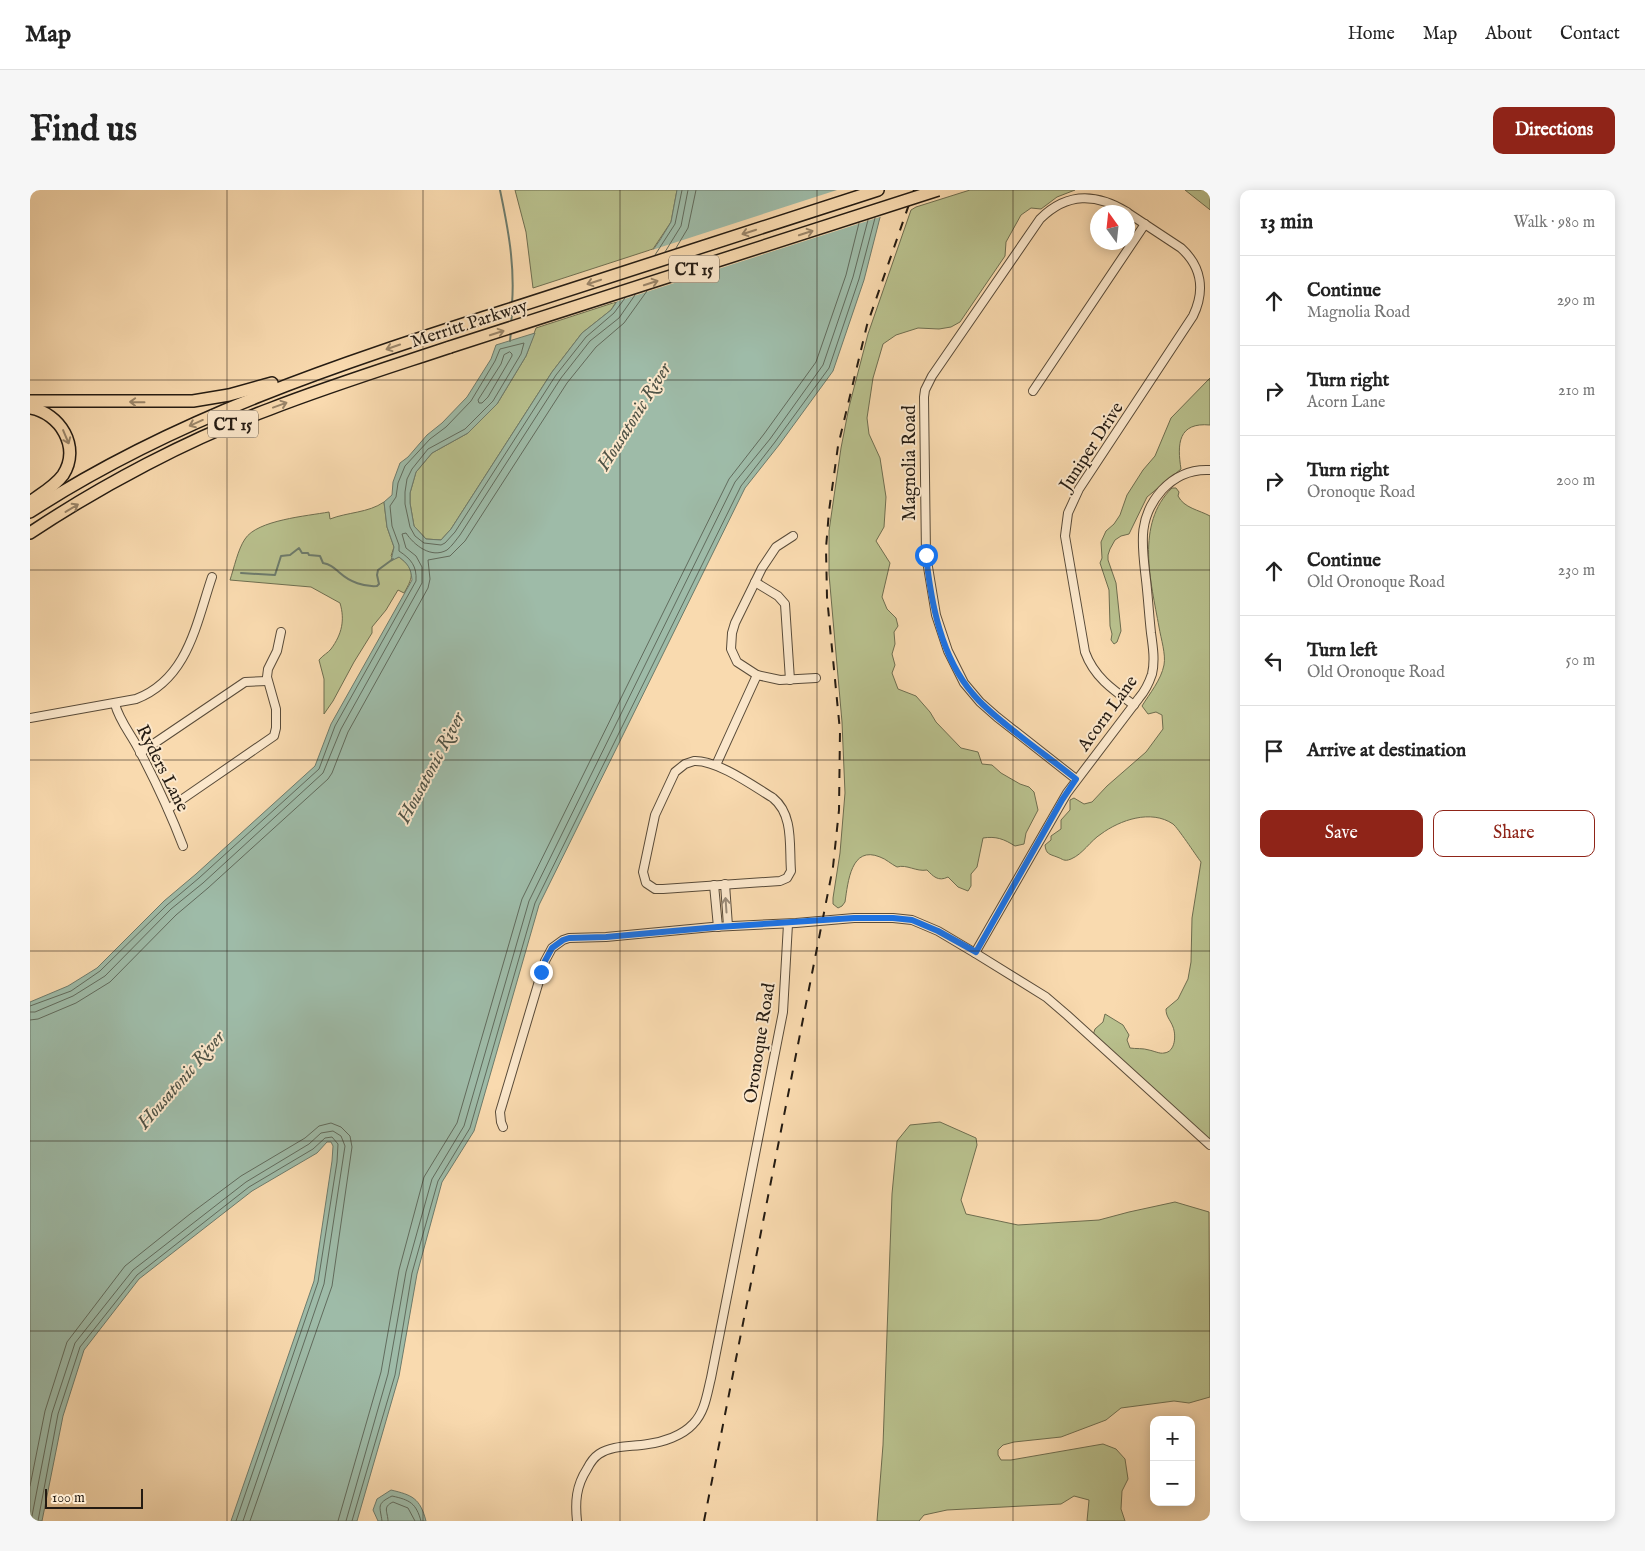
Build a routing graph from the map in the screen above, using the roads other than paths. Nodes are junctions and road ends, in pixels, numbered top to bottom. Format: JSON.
{"nodes":[{"id":1,"x":878,"y":190,"type":"edge"},
{"id":2,"x":938,"y":190,"type":"edge"},
{"id":3,"x":1115,"y":205,"type":"edge"},
{"id":4,"x":1135,"y":218,"type":"edge"},
{"id":5,"x":1145,"y":224,"type":"junction"},
{"id":6,"x":338,"y":366,"type":"junction"},
{"id":7,"x":1033,"y":391,"type":"dead end"},
{"id":8,"x":30,"y":400,"type":"edge"},
{"id":9,"x":30,"y":408,"type":"edge"},
{"id":10,"x":1210,"y":470,"type":"edge"},
{"id":11,"x":30,"y":502,"type":"edge"},
{"id":12,"x":30,"y":512,"type":"edge"},
{"id":13,"x":30,"y":533,"type":"edge"},
{"id":14,"x":793,"y":536,"type":"dead end"},
{"id":15,"x":212,"y":577,"type":"dead end"},
{"id":16,"x":754,"y":582,"type":"junction"},
{"id":17,"x":281,"y":632,"type":"dead end"},
{"id":18,"x":757,"y":675,"type":"junction"},
{"id":19,"x":816,"y":678,"type":"dead end"},
{"id":20,"x":790,"y":680,"type":"junction"},
{"id":21,"x":267,"y":681,"type":"junction"},
{"id":22,"x":115,"y":704,"type":"junction"},
{"id":23,"x":1134,"y":705,"type":"junction"},
{"id":24,"x":30,"y":718,"type":"edge"},
{"id":25,"x":140,"y":753,"type":"junction"},
{"id":26,"x":716,"y":765,"type":"junction"},
{"id":27,"x":1076,"y":779,"type":"junction"},
{"id":28,"x":168,"y":809,"type":"junction"},
{"id":29,"x":183,"y":846,"type":"dead end"},
{"id":30,"x":725,"y":884,"type":"junction"},
{"id":31,"x":714,"y":885,"type":"junction"},
{"id":32,"x":788,"y":924,"type":"junction"},
{"id":33,"x":728,"y":926,"type":"junction"},
{"id":34,"x":718,"y":927,"type":"junction"},
{"id":35,"x":976,"y":952,"type":"junction"},
{"id":36,"x":503,"y":1127,"type":"dead end"},
{"id":37,"x":1210,"y":1146,"type":"edge"},
{"id":38,"x":577,"y":1521,"type":"edge"}],
"edges":[{"from":1,"to":6,"type":"highway","name":"Merritt Parkway","number":"CT 15","one_way":true},
{"from":13,"to":2,"type":"highway","name":"Merritt Parkway","number":"CT 15","one_way":true,"bridge":true},
{"from":3,"to":27,"type":"street","name":"Magnolia Road"},
{"from":4,"to":5,"type":"street","name":"Magnolia Road"},
{"from":5,"to":7,"type":"street"},
{"from":5,"to":23,"type":"street","name":"Juniper Drive"},
{"from":6,"to":8,"type":"highway","one_way":true},
{"from":6,"to":12,"type":"highway","name":"Merritt Parkway","number":"CT 15","one_way":true},
{"from":9,"to":11,"type":"highway","one_way":true},
{"from":10,"to":23,"type":"street","name":"Acorn Lane"},
{"from":14,"to":16,"type":"street"},
{"from":15,"to":22,"type":"street"},
{"from":16,"to":18,"type":"street"},
{"from":16,"to":20,"type":"street"},
{"from":17,"to":21,"type":"street"},
{"from":18,"to":20,"type":"street"},
{"from":18,"to":26,"type":"street"},
{"from":19,"to":20,"type":"street"},
{"from":21,"to":25,"type":"street"},
{"from":21,"to":28,"type":"street"},
{"from":22,"to":24,"type":"street"},
{"from":22,"to":25,"type":"street","name":"Ryders Lane"},
{"from":23,"to":27,"type":"street","name":"Acorn Lane"},
{"from":25,"to":28,"type":"street","name":"Ryders Lane"},
{"from":26,"to":30,"type":"street"},
{"from":26,"to":31,"type":"street"},
{"from":27,"to":35,"type":"street","name":"Acorn Lane"},
{"from":28,"to":29,"type":"street","name":"Ryders Lane"},
{"from":30,"to":31,"type":"street"},
{"from":33,"to":30,"type":"street","one_way":true},
{"from":31,"to":34,"type":"street"},
{"from":32,"to":33,"type":"street"},
{"from":32,"to":35,"type":"street"},
{"from":32,"to":38,"type":"street","name":"Oronoque Road"},
{"from":33,"to":34,"type":"street"},
{"from":34,"to":36,"type":"street"},
{"from":35,"to":37,"type":"street"}]}
